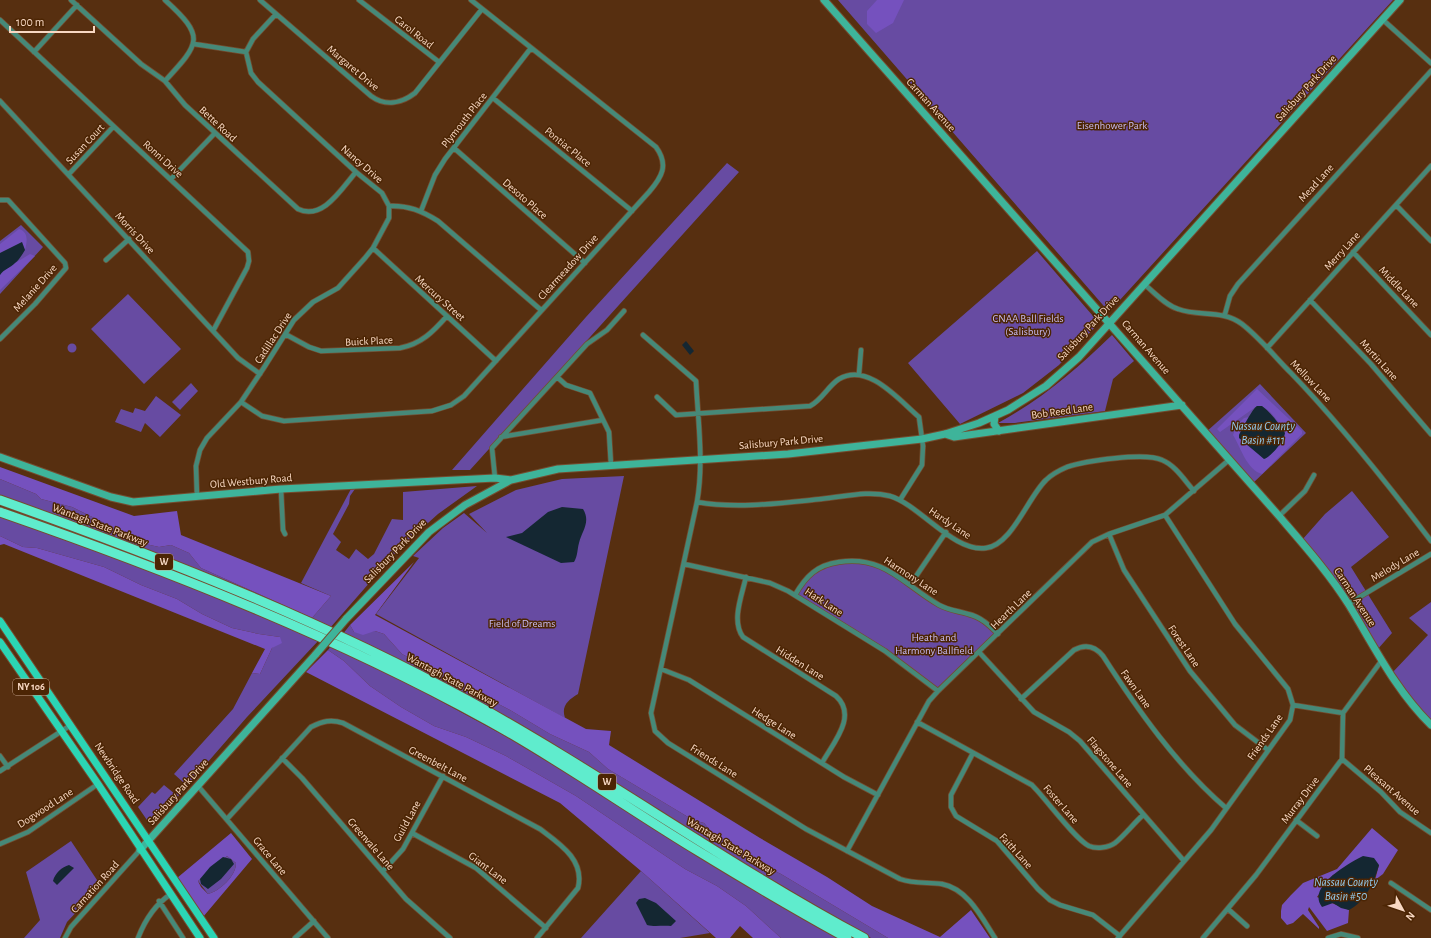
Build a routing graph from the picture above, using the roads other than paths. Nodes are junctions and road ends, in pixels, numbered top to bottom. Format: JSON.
{"nodes":[{"id":1,"x":71,"y":0,"type":"edge"},
{"id":2,"x":165,"y":0,"type":"edge"},
{"id":3,"x":260,"y":0,"type":"edge"},
{"id":4,"x":359,"y":0,"type":"edge"},
{"id":5,"x":471,"y":0,"type":"edge"},
{"id":6,"x":824,"y":0,"type":"edge"},
{"id":7,"x":1400,"y":0,"type":"edge"},
{"id":8,"x":77,"y":6,"type":"junction"},
{"id":9,"x":482,"y":9,"type":"junction"},
{"id":10,"x":276,"y":14,"type":"junction"},
{"id":11,"x":1382,"y":19,"type":"junction"},
{"id":12,"x":0,"y":20,"type":"edge"},
{"id":13,"x":194,"y":44,"type":"junction"},
{"id":14,"x":531,"y":48,"type":"junction"},
{"id":15,"x":34,"y":52,"type":"junction"},
{"id":16,"x":246,"y":52,"type":"junction"},
{"id":17,"x":439,"y":62,"type":"junction"},
{"id":18,"x":1431,"y":63,"type":"edge"},
{"id":19,"x":1431,"y":70,"type":"edge"},
{"id":20,"x":165,"y":81,"type":"junction"},
{"id":21,"x":493,"y":98,"type":"junction"},
{"id":22,"x":0,"y":101,"type":"edge"},
{"id":23,"x":113,"y":127,"type":"junction"},
{"id":24,"x":215,"y":132,"type":"junction"},
{"id":25,"x":454,"y":148,"type":"junction"},
{"id":26,"x":1431,"y":166,"type":"edge"},
{"id":27,"x":356,"y":172,"type":"junction"},
{"id":28,"x":69,"y":174,"type":"junction"},
{"id":29,"x":171,"y":180,"type":"junction"},
{"id":30,"x":0,"y":200,"type":"edge"},
{"id":31,"x":1396,"y":205,"type":"junction"},
{"id":32,"x":389,"y":206,"type":"junction"},
{"id":33,"x":422,"y":211,"type":"junction"},
{"id":34,"x":632,"y":211,"type":"junction"},
{"id":35,"x":129,"y":240,"type":"junction"},
{"id":36,"x":1431,"y":241,"type":"edge"},
{"id":37,"x":373,"y":248,"type":"junction"},
{"id":38,"x":1353,"y":252,"type":"junction"},
{"id":39,"x":106,"y":260,"type":"dead end"},
{"id":40,"x":585,"y":263,"type":"junction"},
{"id":41,"x":1144,"y":284,"type":"junction"},
{"id":42,"x":1310,"y":300,"type":"junction"},
{"id":43,"x":541,"y":310,"type":"junction"},
{"id":44,"x":624,"y":312,"type":"dead end"},
{"id":45,"x":1225,"y":314,"type":"junction"},
{"id":46,"x":447,"y":316,"type":"junction"},
{"id":47,"x":1109,"y":322,"type":"junction"},
{"id":48,"x":213,"y":331,"type":"junction"},
{"id":49,"x":285,"y":334,"type":"junction"},
{"id":50,"x":643,"y":335,"type":"dead end"},
{"id":51,"x":1431,"y":335,"type":"edge"},
{"id":52,"x":0,"y":339,"type":"edge"},
{"id":53,"x":1267,"y":348,"type":"junction"},
{"id":54,"x":861,"y":350,"type":"dead end"},
{"id":55,"x":496,"y":361,"type":"junction"},
{"id":56,"x":260,"y":374,"type":"junction"},
{"id":57,"x":859,"y":374,"type":"junction"},
{"id":58,"x":557,"y":377,"type":"junction"},
{"id":59,"x":657,"y":397,"type":"dead end"},
{"id":60,"x":241,"y":402,"type":"junction"},
{"id":61,"x":1182,"y":405,"type":"junction"},
{"id":62,"x":698,"y":413,"type":"junction"},
{"id":63,"x":995,"y":416,"type":"junction"},
{"id":64,"x":603,"y":420,"type":"junction"},
{"id":65,"x":999,"y":431,"type":"junction"},
{"id":66,"x":945,"y":434,"type":"junction"},
{"id":67,"x":1431,"y":434,"type":"edge"},
{"id":68,"x":501,"y":437,"type":"junction"},
{"id":69,"x":922,"y":438,"type":"junction"},
{"id":70,"x":0,"y":457,"type":"edge"},
{"id":71,"x":1230,"y":459,"type":"junction"},
{"id":72,"x":700,"y":461,"type":"junction"},
{"id":73,"x":611,"y":465,"type":"junction"},
{"id":74,"x":1314,"y":475,"type":"dead end"},
{"id":75,"x":495,"y":478,"type":"junction"},
{"id":76,"x":511,"y":480,"type":"junction"},
{"id":77,"x":281,"y":489,"type":"junction"},
{"id":78,"x":1194,"y":491,"type":"junction"},
{"id":79,"x":197,"y":496,"type":"junction"},
{"id":80,"x":0,"y":500,"type":"edge"},
{"id":81,"x":900,"y":500,"type":"junction"},
{"id":82,"x":698,"y":502,"type":"junction"},
{"id":83,"x":0,"y":512,"type":"edge"},
{"id":84,"x":1164,"y":515,"type":"junction"},
{"id":85,"x":1279,"y":516,"type":"junction"},
{"id":86,"x":946,"y":532,"type":"junction"},
{"id":87,"x":285,"y":534,"type":"dead end"},
{"id":88,"x":1109,"y":534,"type":"junction"},
{"id":89,"x":1431,"y":541,"type":"edge"},
{"id":90,"x":1431,"y":554,"type":"edge"},
{"id":91,"x":684,"y":564,"type":"junction"},
{"id":92,"x":746,"y":577,"type":"junction"},
{"id":93,"x":910,"y":585,"type":"junction"},
{"id":94,"x":795,"y":595,"type":"junction"},
{"id":95,"x":1348,"y":604,"type":"junction"},
{"id":96,"x":0,"y":621,"type":"edge"},
{"id":97,"x":998,"y":634,"type":"junction"},
{"id":98,"x":0,"y":642,"type":"edge"},
{"id":99,"x":979,"y":652,"type":"junction"},
{"id":100,"x":1382,"y":660,"type":"junction"},
{"id":101,"x":661,"y":669,"type":"junction"},
{"id":102,"x":938,"y":691,"type":"junction"},
{"id":103,"x":1021,"y":699,"type":"junction"},
{"id":104,"x":1293,"y":705,"type":"junction"},
{"id":105,"x":1343,"y":713,"type":"junction"},
{"id":106,"x":917,"y":722,"type":"junction"},
{"id":107,"x":71,"y":725,"type":"junction"},
{"id":108,"x":1431,"y":725,"type":"edge"},
{"id":109,"x":61,"y":731,"type":"junction"},
{"id":110,"x":1268,"y":750,"type":"junction"},
{"id":111,"x":974,"y":753,"type":"junction"},
{"id":112,"x":0,"y":756,"type":"edge"},
{"id":113,"x":282,"y":758,"type":"junction"},
{"id":114,"x":1342,"y":759,"type":"junction"},
{"id":115,"x":822,"y":763,"type":"junction"},
{"id":116,"x":8,"y":767,"type":"junction"},
{"id":117,"x":0,"y":771,"type":"edge"},
{"id":118,"x":442,"y":776,"type":"junction"},
{"id":119,"x":98,"y":784,"type":"junction"},
{"id":120,"x":198,"y":786,"type":"junction"},
{"id":121,"x":878,"y":795,"type":"junction"},
{"id":122,"x":1226,"y":808,"type":"junction"},
{"id":123,"x":1143,"y":815,"type":"junction"},
{"id":124,"x":227,"y":819,"type":"junction"},
{"id":125,"x":1296,"y":820,"type":"junction"},
{"id":126,"x":412,"y":833,"type":"junction"},
{"id":127,"x":1431,"y":833,"type":"edge"},
{"id":128,"x":1317,"y":836,"type":"dead end"},
{"id":129,"x":150,"y":840,"type":"junction"},
{"id":130,"x":0,"y":844,"type":"edge"},
{"id":131,"x":140,"y":850,"type":"junction"},
{"id":132,"x":847,"y":851,"type":"junction"},
{"id":133,"x":1184,"y":861,"type":"junction"},
{"id":134,"x":383,"y":871,"type":"junction"},
{"id":135,"x":1391,"y":883,"type":"dead end"},
{"id":136,"x":170,"y":894,"type":"junction"},
{"id":137,"x":159,"y":901,"type":"junction"},
{"id":138,"x":1228,"y":909,"type":"junction"},
{"id":139,"x":1431,"y":910,"type":"edge"},
{"id":140,"x":314,"y":921,"type":"junction"},
{"id":141,"x":1247,"y":926,"type":"dead end"},
{"id":142,"x":546,"y":928,"type":"junction"},
{"id":143,"x":1119,"y":937,"type":"edge"},
{"id":144,"x":65,"y":938,"type":"edge"},
{"id":145,"x":138,"y":938,"type":"edge"},
{"id":146,"x":183,"y":938,"type":"edge"},
{"id":147,"x":200,"y":938,"type":"edge"},
{"id":148,"x":214,"y":938,"type":"edge"},
{"id":149,"x":295,"y":938,"type":"edge"},
{"id":150,"x":328,"y":938,"type":"edge"},
{"id":151,"x":450,"y":938,"type":"edge"},
{"id":152,"x":537,"y":938,"type":"edge"},
{"id":153,"x":847,"y":938,"type":"edge"},
{"id":154,"x":864,"y":938,"type":"edge"},
{"id":155,"x":995,"y":938,"type":"edge"},
{"id":156,"x":1203,"y":938,"type":"edge"},
{"id":157,"x":1328,"y":938,"type":"edge"},
{"id":158,"x":1358,"y":938,"type":"edge"}],
"edges":[{"from":1,"to":8,"type":"street","name":"Bette Road"},
{"from":2,"to":13,"type":"street"},
{"from":3,"to":10,"type":"street","name":"Margaret Drive"},
{"from":4,"to":17,"type":"street","name":"Carol Road"},
{"from":5,"to":9,"type":"street","name":"Clearmeadow Drive"},
{"from":6,"to":47,"type":"main road","name":"Carman Avenue"},
{"from":7,"to":11,"type":"main road","name":"Salisbury Park Drive"},
{"from":8,"to":15,"type":"street"},
{"from":8,"to":20,"type":"street","name":"Bette Road"},
{"from":9,"to":14,"type":"street","name":"Clearmeadow Drive"},
{"from":9,"to":17,"type":"street","name":"Margaret Drive"},
{"from":10,"to":16,"type":"street"},
{"from":10,"to":17,"type":"street","name":"Margaret Drive"},
{"from":11,"to":18,"type":"street"},
{"from":11,"to":41,"type":"main road","name":"Salisbury Park Drive"},
{"from":12,"to":15,"type":"street","name":"Ronni Drive"},
{"from":13,"to":16,"type":"street"},
{"from":13,"to":20,"type":"street"},
{"from":14,"to":21,"type":"street","name":"Plymouth Place"},
{"from":14,"to":34,"type":"street","name":"Clearmeadow Drive"},
{"from":15,"to":23,"type":"street","name":"Ronni Drive"},
{"from":16,"to":27,"type":"street","name":"Nancy Drive"},
{"from":19,"to":45,"type":"street","name":"Mead Lane"},
{"from":20,"to":24,"type":"street","name":"Bette Road"},
{"from":21,"to":25,"type":"street","name":"Plymouth Place"},
{"from":21,"to":34,"type":"street","name":"Pontiac Place"},
{"from":22,"to":28,"type":"street","name":"Morris Drive"},
{"from":23,"to":28,"type":"street","name":"Susan Court"},
{"from":23,"to":29,"type":"street","name":"Ronni Drive"},
{"from":24,"to":27,"type":"street","name":"Bette Road"},
{"from":24,"to":29,"type":"street"},
{"from":25,"to":33,"type":"street","name":"Plymouth Place"},
{"from":25,"to":40,"type":"street","name":"Desoto Place"},
{"from":26,"to":31,"type":"street","name":"Merry Lane"},
{"from":27,"to":32,"type":"street","name":"Nancy Drive"},
{"from":28,"to":35,"type":"street","name":"Morris Drive"},
{"from":29,"to":48,"type":"street","name":"Ronni Drive"},
{"from":30,"to":52,"type":"street","name":"Melanie Drive"},
{"from":31,"to":36,"type":"street"},
{"from":31,"to":38,"type":"street","name":"Merry Lane"},
{"from":32,"to":33,"type":"street"},
{"from":32,"to":37,"type":"street","name":"Cadillac Drive"},
{"from":33,"to":43,"type":"street"},
{"from":34,"to":40,"type":"street","name":"Clearmeadow Drive"},
{"from":35,"to":39,"type":"street"},
{"from":35,"to":48,"type":"street","name":"Morris Drive"},
{"from":37,"to":46,"type":"street","name":"Mercury Street"},
{"from":37,"to":49,"type":"street","name":"Cadillac Drive"},
{"from":38,"to":42,"type":"street","name":"Merry Lane"},
{"from":38,"to":51,"type":"street","name":"Middle Lane"},
{"from":40,"to":43,"type":"street","name":"Clearmeadow Drive"},
{"from":41,"to":45,"type":"street","name":"Mellow Lane"},
{"from":41,"to":47,"type":"main road","name":"Salisbury Park Drive"},
{"from":42,"to":53,"type":"street","name":"Merry Lane"},
{"from":42,"to":67,"type":"street","name":"Martin Lane"},
{"from":43,"to":55,"type":"street","name":"Clearmeadow Drive"},
{"from":44,"to":58,"type":"street"},
{"from":45,"to":53,"type":"street","name":"Mellow Lane"},
{"from":46,"to":49,"type":"street","name":"Buick Place"},
{"from":46,"to":55,"type":"street","name":"Mercury Street"},
{"from":47,"to":61,"type":"main road","name":"Carman Avenue"},
{"from":47,"to":63,"type":"main road","name":"Salisbury Park Drive"},
{"from":48,"to":56,"type":"street","name":"Morris Drive"},
{"from":49,"to":56,"type":"street","name":"Cadillac Drive"},
{"from":50,"to":62,"type":"street","name":"Friends Lane"},
{"from":53,"to":89,"type":"street","name":"Mellow Lane"},
{"from":54,"to":57,"type":"street"},
{"from":55,"to":60,"type":"street","name":"Clearmeadow Drive"},
{"from":56,"to":60,"type":"street","name":"Cadillac Drive"},
{"from":57,"to":62,"type":"street"},
{"from":57,"to":69,"type":"street"},
{"from":58,"to":64,"type":"street"},
{"from":58,"to":68,"type":"street"},
{"from":59,"to":62,"type":"street"},
{"from":60,"to":79,"type":"street","name":"Cadillac Drive"},
{"from":61,"to":65,"type":"main road","name":"Bob Reed Lane"},
{"from":61,"to":71,"type":"main road","name":"Carman Avenue"},
{"from":62,"to":72,"type":"street","name":"Friends Lane"},
{"from":63,"to":65,"type":"main road"},
{"from":63,"to":66,"type":"main road","name":"Salisbury Park Drive"},
{"from":64,"to":68,"type":"street"},
{"from":64,"to":73,"type":"street"},
{"from":65,"to":66,"type":"main road","name":"Bob Reed Lane"},
{"from":66,"to":69,"type":"main road","name":"Salisbury Park Drive"},
{"from":68,"to":75,"type":"street"},
{"from":69,"to":72,"type":"main road","name":"Salisbury Park Drive"},
{"from":69,"to":81,"type":"street"},
{"from":70,"to":79,"type":"main road","name":"Old Westbury Road"},
{"from":71,"to":78,"type":"street","name":"Hearth Lane"},
{"from":71,"to":85,"type":"main road","name":"Carman Avenue"},
{"from":72,"to":73,"type":"main road","name":"Salisbury Park Drive"},
{"from":72,"to":82,"type":"street","name":"Friends Lane"},
{"from":73,"to":76,"type":"main road","name":"Salisbury Park Drive"},
{"from":74,"to":85,"type":"street"},
{"from":75,"to":76,"type":"main road","name":"Old Westbury Road"},
{"from":75,"to":77,"type":"main road","name":"Old Westbury Road"},
{"from":76,"to":120,"type":"main road","name":"Salisbury Park Drive","bridge":true},
{"from":77,"to":79,"type":"main road","name":"Old Westbury Road"},
{"from":77,"to":87,"type":"street"},
{"from":78,"to":84,"type":"street","name":"Hearth Lane"},
{"from":78,"to":86,"type":"street","name":"Hardy Lane"},
{"from":80,"to":154,"type":"highway","name":"Wantagh State Parkway","number":"W"},
{"from":81,"to":82,"type":"street","name":"Hardy Lane"},
{"from":81,"to":86,"type":"street","name":"Hardy Lane"},
{"from":82,"to":91,"type":"street","name":"Friends Lane"},
{"from":83,"to":153,"type":"highway","name":"Wantagh State Parkway","number":"W"},
{"from":84,"to":88,"type":"street","name":"Hearth Lane"},
{"from":84,"to":104,"type":"street","name":"Friends Lane"},
{"from":85,"to":95,"type":"main road","name":"Carman Avenue"},
{"from":86,"to":93,"type":"street"},
{"from":88,"to":97,"type":"street","name":"Hearth Lane"},
{"from":88,"to":110,"type":"street","name":"Forest Lane"},
{"from":90,"to":95,"type":"street","name":"Melody Lane"},
{"from":91,"to":92,"type":"street","name":"Hark Lane"},
{"from":91,"to":101,"type":"street","name":"Friends Lane"},
{"from":92,"to":94,"type":"street","name":"Hark Lane"},
{"from":92,"to":115,"type":"street","name":"Hidden Lane"},
{"from":93,"to":94,"type":"street","name":"Harmony Lane"},
{"from":93,"to":97,"type":"street","name":"Harmony Lane"},
{"from":94,"to":102,"type":"street","name":"Hark Lane"},
{"from":95,"to":100,"type":"main road","name":"Carman Avenue"},
{"from":96,"to":107,"type":"main road","name":"Newbridge Road","number":"NY 106"},
{"from":97,"to":99,"type":"street","name":"Hearth Lane"},
{"from":98,"to":109,"type":"main road","name":"Newbridge Road","number":"NY 106"},
{"from":99,"to":102,"type":"street","name":"Hearth Lane"},
{"from":99,"to":103,"type":"street","name":"Flagstone Lane"},
{"from":100,"to":105,"type":"street"},
{"from":100,"to":108,"type":"main road","name":"Carman Avenue"},
{"from":101,"to":115,"type":"street","name":"Hedge Lane"},
{"from":101,"to":132,"type":"street","name":"Friends Lane"},
{"from":102,"to":106,"type":"street","name":"Hearth Lane"},
{"from":103,"to":122,"type":"street","name":"Fawn Lane"},
{"from":103,"to":123,"type":"street","name":"Flagstone Lane"},
{"from":104,"to":105,"type":"street"},
{"from":104,"to":110,"type":"street","name":"Friends Lane"},
{"from":105,"to":114,"type":"street"},
{"from":106,"to":111,"type":"street","name":"Foster Lane"},
{"from":106,"to":121,"type":"street","name":"Hearth Lane"},
{"from":107,"to":109,"type":"street"},
{"from":107,"to":129,"type":"main road","name":"Newbridge Road","number":"NY 106"},
{"from":109,"to":116,"type":"street"},
{"from":109,"to":119,"type":"main road","name":"Newbridge Road","number":"NY 106"},
{"from":110,"to":122,"type":"street","name":"Friends Lane"},
{"from":111,"to":123,"type":"street","name":"Foster Lane"},
{"from":111,"to":143,"type":"street","name":"Faith Lane"},
{"from":112,"to":116,"type":"street"},
{"from":113,"to":118,"type":"street","name":"Greenbelt Lane"},
{"from":113,"to":124,"type":"street","name":"Greenbelt Lane"},
{"from":113,"to":134,"type":"street","name":"Greenvale Lane"},
{"from":114,"to":125,"type":"street","name":"Murray Drive"},
{"from":114,"to":127,"type":"street","name":"Pleasant Avenue"},
{"from":115,"to":121,"type":"street","name":"Hedge Lane"},
{"from":116,"to":117,"type":"street"},
{"from":118,"to":126,"type":"street","name":"Guild Lane"},
{"from":118,"to":142,"type":"street","name":"Greenbelt Lane"},
{"from":119,"to":130,"type":"street","name":"Dogwood Lane"},
{"from":119,"to":131,"type":"main road","name":"Newbridge Road","number":"NY 106"},
{"from":120,"to":124,"type":"street","name":"Grace Lane"},
{"from":120,"to":129,"type":"main road","name":"Salisbury Park Drive"},
{"from":121,"to":132,"type":"street","name":"Hearth Lane"},
{"from":122,"to":133,"type":"street","name":"Friends Lane"},
{"from":123,"to":133,"type":"street","name":"Flagstone Lane"},
{"from":124,"to":140,"type":"street","name":"Grace Lane"},
{"from":125,"to":128,"type":"street"},
{"from":125,"to":138,"type":"street","name":"Murray Drive"},
{"from":126,"to":134,"type":"street","name":"Guild Lane"},
{"from":126,"to":142,"type":"street","name":"Giant Lane"},
{"from":129,"to":131,"type":"main road","name":"Salisbury Park Drive"},
{"from":129,"to":148,"type":"main road","name":"Newbridge Road","number":"NY 106"},
{"from":131,"to":136,"type":"main road","name":"Newbridge Road","number":"NY 106"},
{"from":131,"to":144,"type":"street","name":"Carnation Road"},
{"from":132,"to":155,"type":"street","name":"Friends Lane"},
{"from":133,"to":143,"type":"street","name":"Friends Lane"},
{"from":134,"to":151,"type":"street","name":"Greenvale Lane"},
{"from":135,"to":139,"type":"street"},
{"from":136,"to":137,"type":"street"},
{"from":136,"to":147,"type":"main road","name":"Newbridge Road","number":"NY 106"},
{"from":137,"to":145,"type":"street"},
{"from":137,"to":146,"type":"street"},
{"from":138,"to":141,"type":"street"},
{"from":138,"to":156,"type":"street","name":"Murray Drive"},
{"from":140,"to":149,"type":"street"},
{"from":140,"to":150,"type":"street","name":"Grace Lane"},
{"from":142,"to":152,"type":"street","name":"Greenbelt Lane"},
{"from":157,"to":158,"type":"street"}]}
